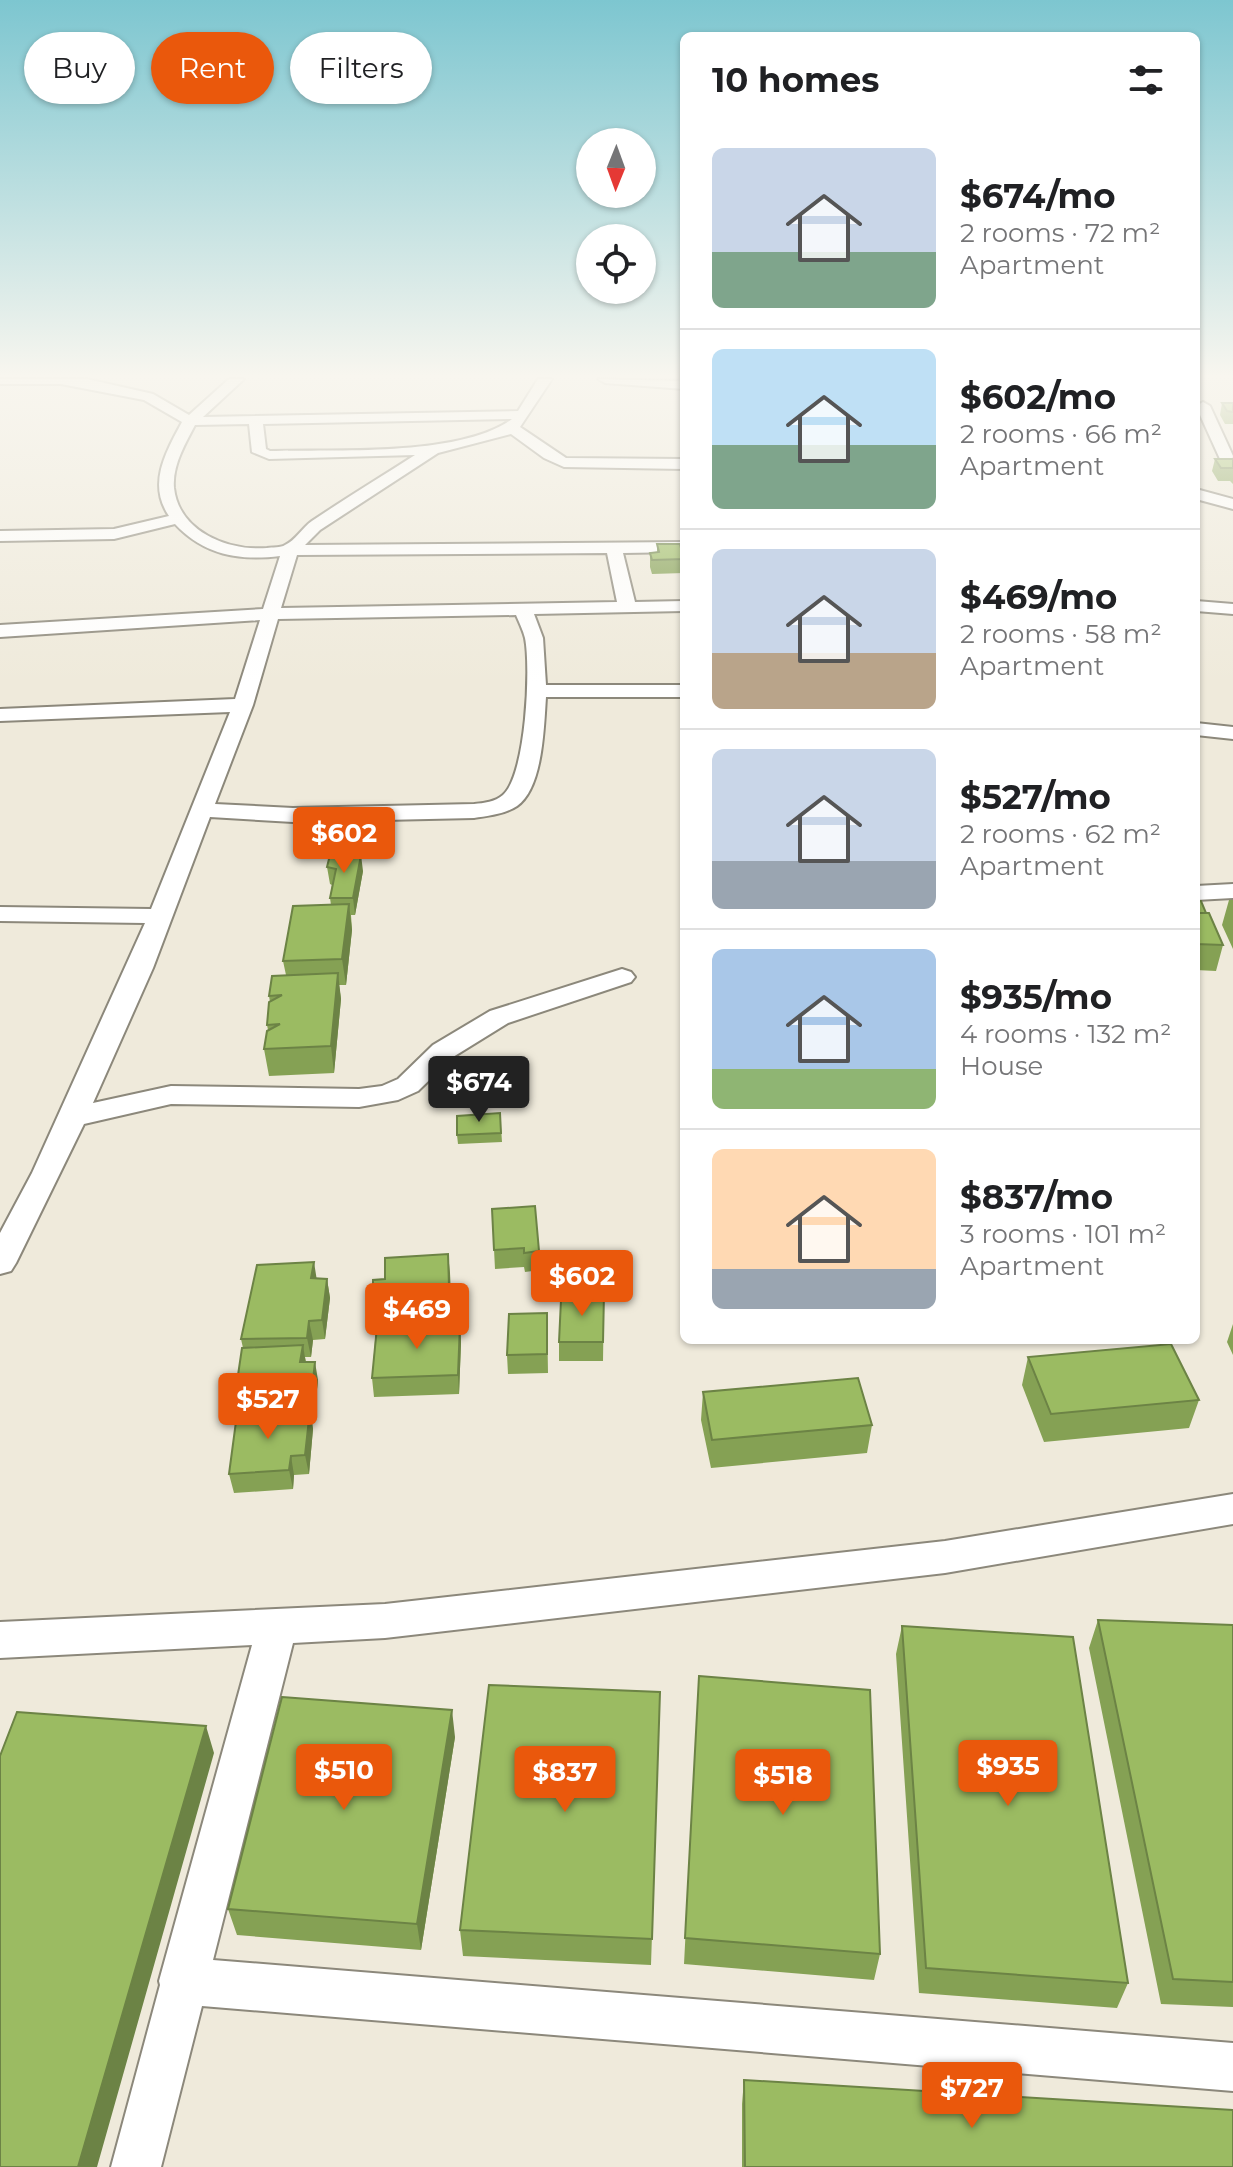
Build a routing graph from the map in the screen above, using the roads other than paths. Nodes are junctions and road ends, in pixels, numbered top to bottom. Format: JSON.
{"nodes":[{"id":1,"x":167,"y":480,"type":"edge"},
{"id":2,"x":386,"y":480,"type":"edge"},
{"id":3,"x":1200,"y":495,"type":"edge"},
{"id":4,"x":1233,"y":504,"type":"edge"},
{"id":5,"x":177,"y":519,"type":"junction"},
{"id":6,"x":0,"y":536,"type":"edge"},
{"id":7,"x":680,"y":547,"type":"edge"},
{"id":8,"x":614,"y":548,"type":"junction"},
{"id":9,"x":290,"y":550,"type":"junction"},
{"id":10,"x":680,"y":606,"type":"edge"},
{"id":11,"x":1200,"y":606,"type":"edge"},
{"id":12,"x":627,"y":607,"type":"junction"},
{"id":13,"x":523,"y":609,"type":"junction"},
{"id":14,"x":1233,"y":609,"type":"edge"},
{"id":15,"x":268,"y":614,"type":"junction"},
{"id":16,"x":0,"y":631,"type":"edge"},
{"id":17,"x":537,"y":691,"type":"junction"},
{"id":18,"x":680,"y":691,"type":"edge"},
{"id":19,"x":243,"y":705,"type":"junction"},
{"id":20,"x":0,"y":715,"type":"edge"},
{"id":21,"x":1200,"y":729,"type":"edge"},
{"id":22,"x":1233,"y":733,"type":"edge"},
{"id":23,"x":202,"y":810,"type":"junction"},
{"id":24,"x":1233,"y":891,"type":"edge"},
{"id":25,"x":1200,"y":893,"type":"edge"},
{"id":26,"x":0,"y":914,"type":"edge"},
{"id":27,"x":160,"y":916,"type":"junction"},
{"id":28,"x":622,"y":977,"type":"dead end"},
{"id":29,"x":72,"y":1117,"type":"junction"},
{"id":30,"x":0,"y":1263,"type":"edge"},
{"id":31,"x":1233,"y":1509,"type":"edge"},
{"id":32,"x":277,"y":1627,"type":"junction"},
{"id":33,"x":0,"y":1640,"type":"edge"},
{"id":34,"x":182,"y":1981,"type":"junction"},
{"id":35,"x":1233,"y":2067,"type":"edge"},
{"id":36,"x":136,"y":2167,"type":"edge"}],
"edges":[{"from":1,"to":5,"type":"street"},
{"from":2,"to":9,"type":"street"},
{"from":3,"to":4,"type":"street"},
{"from":5,"to":6,"type":"street"},
{"from":5,"to":9,"type":"street"},
{"from":7,"to":8,"type":"street"},
{"from":8,"to":9,"type":"street"},
{"from":8,"to":12,"type":"street"},
{"from":9,"to":15,"type":"street"},
{"from":10,"to":12,"type":"street"},
{"from":11,"to":14,"type":"street"},
{"from":12,"to":13,"type":"street"},
{"from":13,"to":15,"type":"street"},
{"from":13,"to":17,"type":"street"},
{"from":15,"to":16,"type":"street"},
{"from":15,"to":19,"type":"street"},
{"from":17,"to":18,"type":"street"},
{"from":17,"to":23,"type":"street"},
{"from":19,"to":20,"type":"street"},
{"from":19,"to":23,"type":"street"},
{"from":21,"to":22,"type":"street"},
{"from":23,"to":27,"type":"street"},
{"from":24,"to":25,"type":"street"},
{"from":26,"to":27,"type":"street"},
{"from":27,"to":29,"type":"street"},
{"from":28,"to":29,"type":"street"},
{"from":29,"to":30,"type":"street"},
{"from":31,"to":32,"type":"street"},
{"from":32,"to":33,"type":"street"},
{"from":32,"to":34,"type":"street"},
{"from":34,"to":35,"type":"street"},
{"from":34,"to":36,"type":"street"}]}
